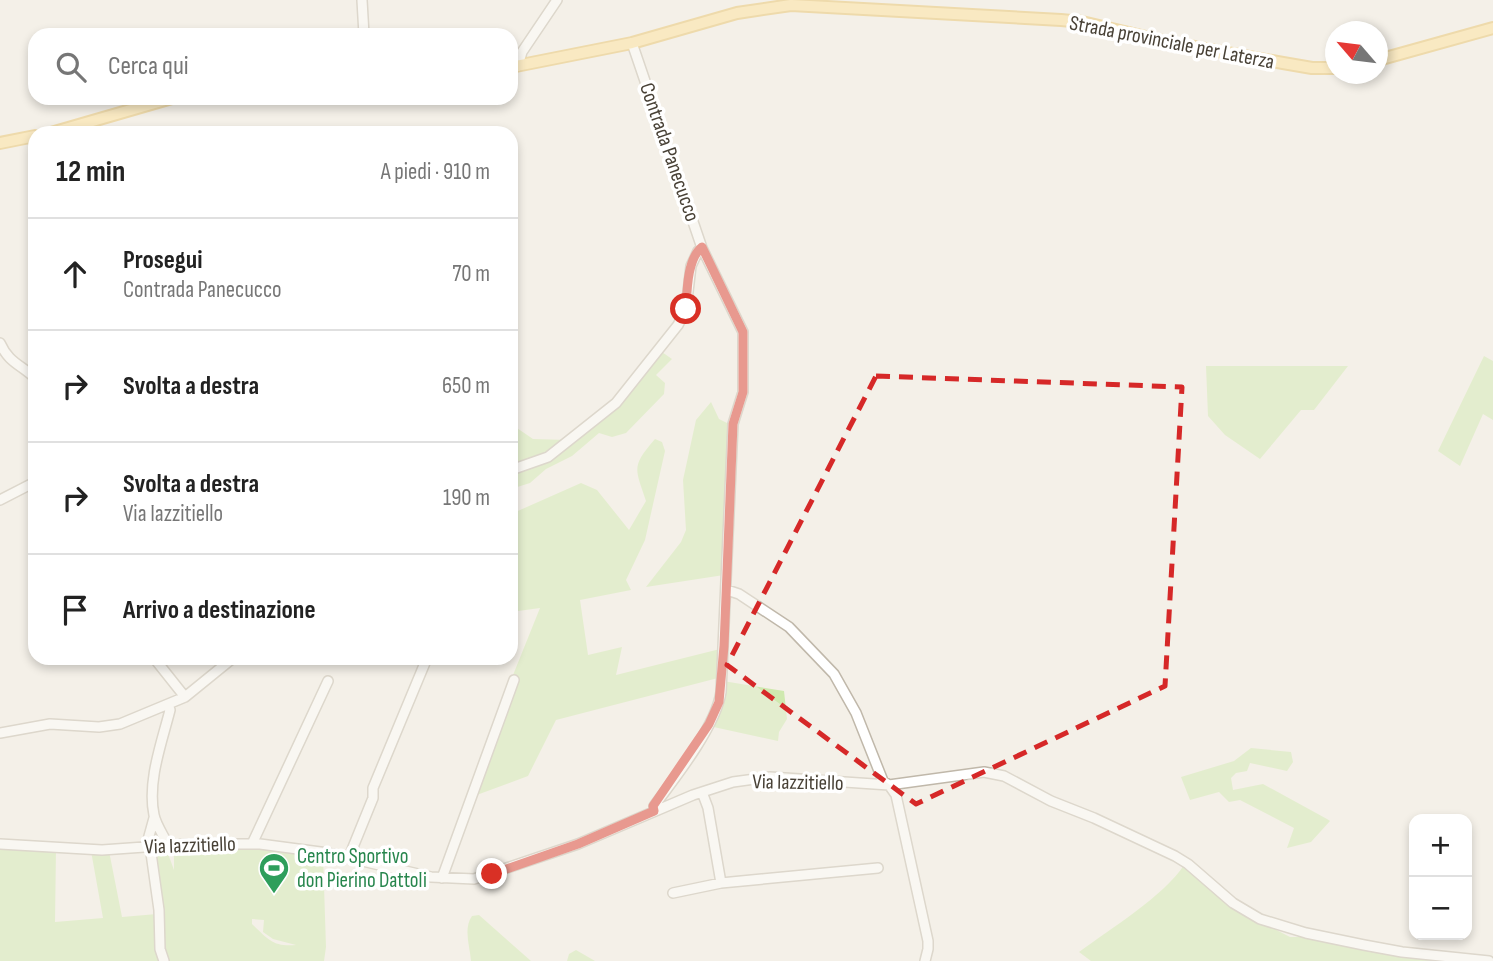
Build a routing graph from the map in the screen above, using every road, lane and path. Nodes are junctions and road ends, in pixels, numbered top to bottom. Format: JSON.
{"nodes":[{"id":1,"x":362,"y":0,"type":"edge"},
{"id":2,"x":557,"y":0,"type":"edge"},
{"id":3,"x":364,"y":28,"type":"edge"},
{"id":4,"x":1493,"y":28,"type":"edge"},
{"id":5,"x":632,"y":43,"type":"junction"},
{"id":6,"x":1388,"y":57,"type":"edge"},
{"id":7,"x":518,"y":59,"type":"edge"},
{"id":8,"x":518,"y":65,"type":"edge"},
{"id":9,"x":1325,"y":69,"type":"edge"},
{"id":10,"x":148,"y":105,"type":"edge"},
{"id":11,"x":75,"y":126,"type":"edge"},
{"id":12,"x":28,"y":139,"type":"edge"},
{"id":13,"x":0,"y":144,"type":"edge"},
{"id":14,"x":702,"y":247,"type":"junction"},
{"id":15,"x":0,"y":343,"type":"edge"},
{"id":16,"x":28,"y":373,"type":"edge"},
{"id":17,"x":518,"y":468,"type":"edge"},
{"id":18,"x":28,"y":486,"type":"edge"},
{"id":19,"x":0,"y":500,"type":"edge"},
{"id":20,"x":727,"y":590,"type":"junction"},
{"id":21,"x":160,"y":665,"type":"edge"},
{"id":22,"x":224,"y":665,"type":"edge"},
{"id":23,"x":424,"y":665,"type":"edge"},
{"id":24,"x":514,"y":680,"type":"dead end"},
{"id":25,"x":328,"y":681,"type":"dead end"},
{"id":26,"x":185,"y":696,"type":"junction"},
{"id":27,"x":168,"y":705,"type":"junction"},
{"id":28,"x":0,"y":733,"type":"edge"},
{"id":29,"x":889,"y":785,"type":"junction"},
{"id":30,"x":702,"y":792,"type":"junction"},
{"id":31,"x":654,"y":811,"type":"junction"},
{"id":32,"x":154,"y":818,"type":"junction"},
{"id":33,"x":0,"y":844,"type":"edge"},
{"id":34,"x":252,"y":844,"type":"junction"},
{"id":35,"x":169,"y":845,"type":"junction"},
{"id":36,"x":148,"y":846,"type":"junction"},
{"id":37,"x":349,"y":857,"type":"junction"},
{"id":38,"x":878,"y":868,"type":"dead end"},
{"id":39,"x":442,"y":878,"type":"junction"},
{"id":40,"x":721,"y":883,"type":"junction"},
{"id":41,"x":673,"y":894,"type":"dead end"},
{"id":42,"x":164,"y":961,"type":"edge"},
{"id":43,"x":925,"y":961,"type":"edge"},
{"id":44,"x":1489,"y":961,"type":"edge"}],
"edges":[{"from":1,"to":3,"type":"street"},
{"from":2,"to":7,"type":"street"},
{"from":4,"to":6,"type":"main road"},
{"from":5,"to":8,"type":"main road","name":"Strada provinciale per Laterza"},
{"from":5,"to":9,"type":"main road","name":"Strada provinciale per Laterza"},
{"from":5,"to":14,"type":"street","name":"Contrada Panecucco"},
{"from":10,"to":11,"type":"main road"},
{"from":12,"to":13,"type":"main road"},
{"from":14,"to":17,"type":"street","name":"Contrada Panecucco"},
{"from":14,"to":20,"type":"street"},
{"from":15,"to":16,"type":"street"},
{"from":18,"to":19,"type":"street"},
{"from":20,"to":29,"type":"street"},
{"from":20,"to":31,"type":"street"},
{"from":21,"to":26,"type":"street"},
{"from":22,"to":26,"type":"street"},
{"from":23,"to":37,"type":"street"},
{"from":24,"to":39,"type":"street"},
{"from":25,"to":34,"type":"street"},
{"from":26,"to":27,"type":"street"},
{"from":27,"to":28,"type":"street"},
{"from":27,"to":32,"type":"street"},
{"from":29,"to":30,"type":"street","name":"Via Iazzitiello"},
{"from":29,"to":43,"type":"street"},
{"from":29,"to":44,"type":"street","name":"Via Iazzitiello"},
{"from":30,"to":31,"type":"street","name":"Via Iazzitiello"},
{"from":30,"to":40,"type":"street"},
{"from":31,"to":39,"type":"street","name":"Via Iazzitiello"},
{"from":32,"to":35,"type":"street"},
{"from":32,"to":36,"type":"street"},
{"from":33,"to":36,"type":"street","name":"Via Iazzitiello"},
{"from":34,"to":35,"type":"street","name":"Via Iazzitiello"},
{"from":34,"to":37,"type":"street","name":"Via Iazzitiello"},
{"from":35,"to":36,"type":"street","name":"Via Iazzitiello"},
{"from":36,"to":42,"type":"street"},
{"from":37,"to":39,"type":"street","name":"Via Iazzitiello"},
{"from":38,"to":40,"type":"street"},
{"from":40,"to":41,"type":"street"}]}
